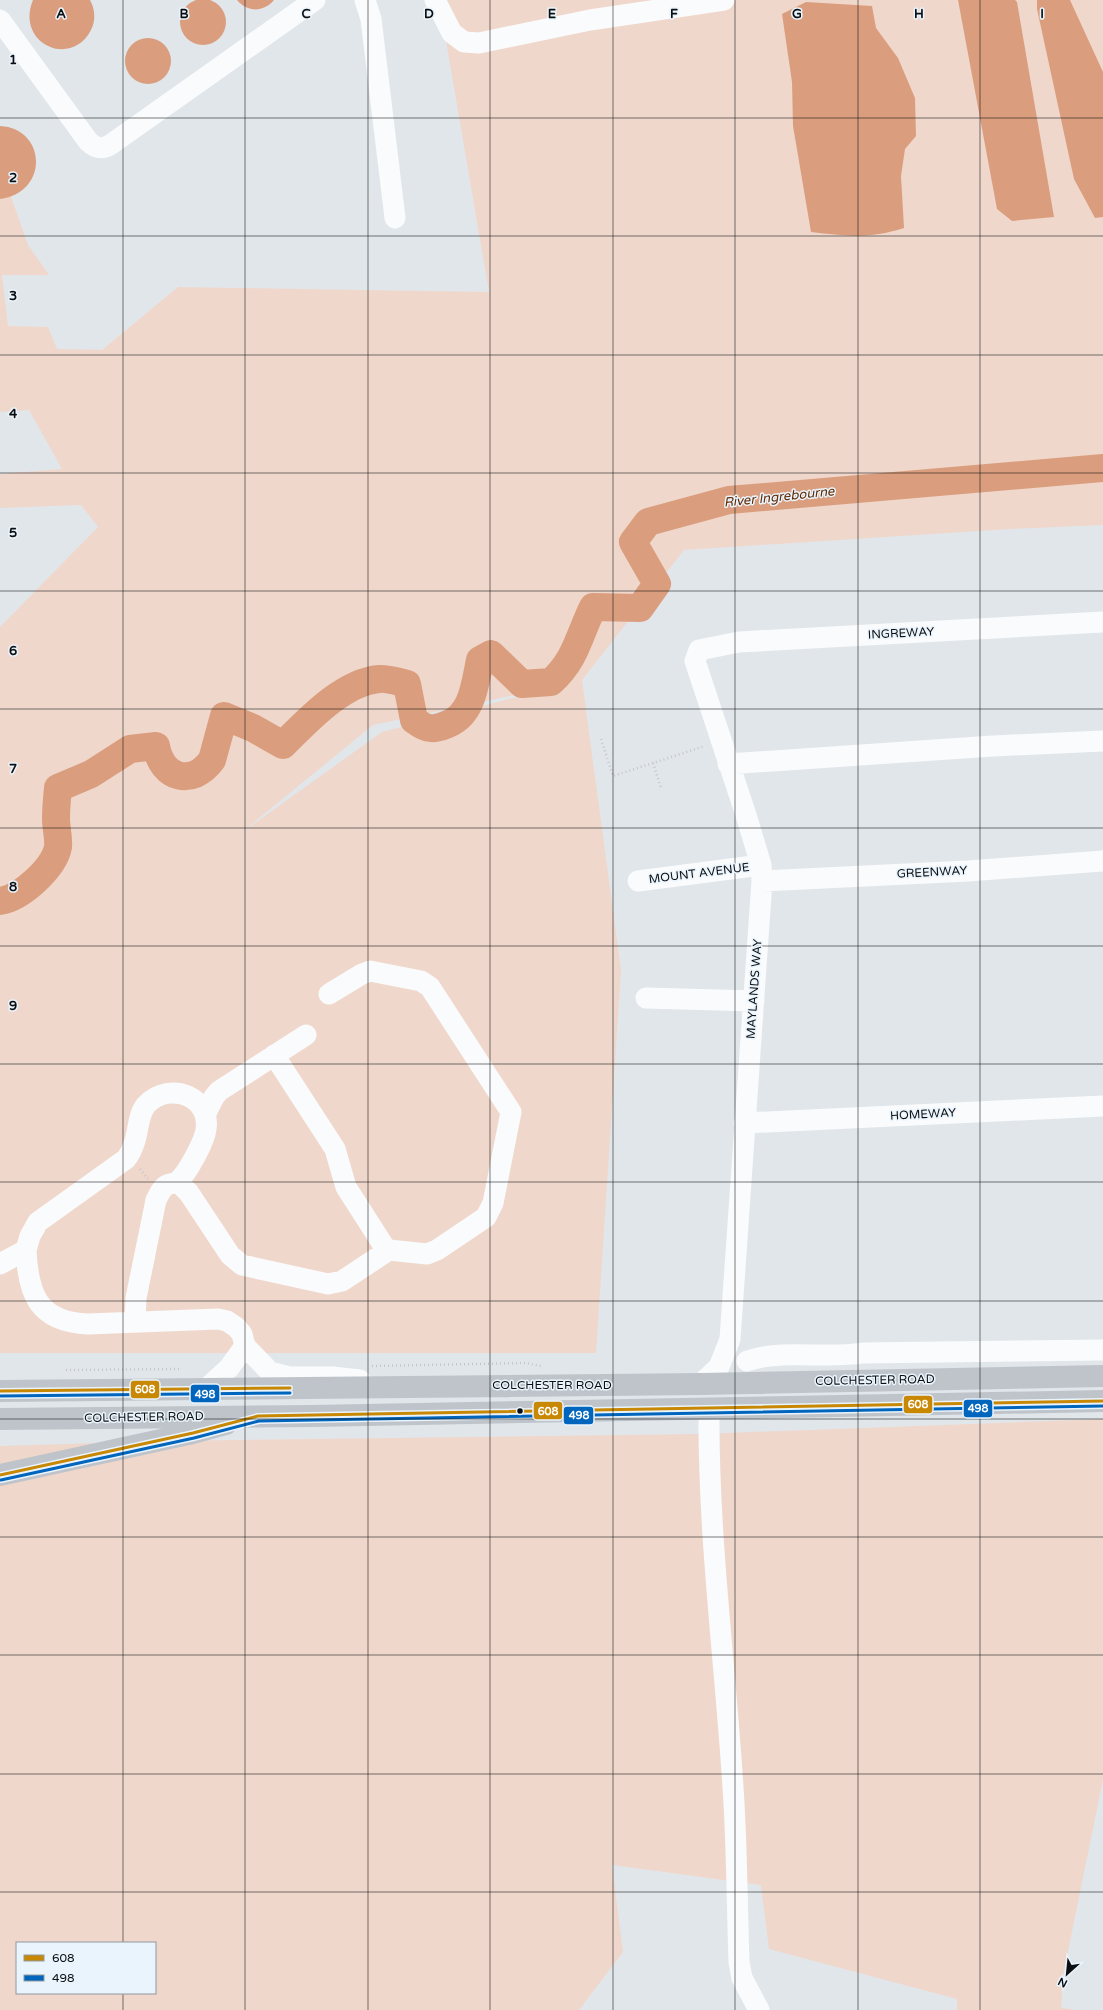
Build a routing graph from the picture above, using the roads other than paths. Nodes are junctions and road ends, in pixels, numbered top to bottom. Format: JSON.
{"nodes":[{"id":1,"x":315,"y":0,"type":"edge"},
{"id":2,"x":365,"y":0,"type":"edge"},
{"id":3,"x":435,"y":0,"type":"edge"},
{"id":4,"x":724,"y":0,"type":"edge"},
{"id":5,"x":0,"y":20,"type":"edge"},
{"id":6,"x":395,"y":218,"type":"dead end"},
{"id":7,"x":1103,"y":622,"type":"edge"},
{"id":8,"x":699,"y":650,"type":"joint"},
{"id":9,"x":1103,"y":741,"type":"edge"},
{"id":10,"x":728,"y":764,"type":"junction"},
{"id":11,"x":1103,"y":861,"type":"edge"},
{"id":12,"x":761,"y":873,"type":"junction"},
{"id":13,"x":638,"y":881,"type":"dead end"},
{"id":14,"x":329,"y":994,"type":"dead end"},
{"id":15,"x":646,"y":998,"type":"dead end"},
{"id":16,"x":754,"y":1001,"type":"junction"},
{"id":17,"x":306,"y":1035,"type":"dead end"},
{"id":18,"x":274,"y":1055,"type":"junction"},
{"id":19,"x":1103,"y":1106,"type":"edge"},
{"id":20,"x":206,"y":1113,"type":"junction"},
{"id":21,"x":744,"y":1123,"type":"junction"},
{"id":22,"x":178,"y":1182,"type":"junction"},
{"id":23,"x":26,"y":1250,"type":"junction"},
{"id":24,"x":387,"y":1251,"type":"junction"},
{"id":25,"x":0,"y":1264,"type":"edge"},
{"id":26,"x":135,"y":1322,"type":"junction"},
{"id":27,"x":730,"y":1339,"type":"junction"},
{"id":28,"x":245,"y":1346,"type":"junction"},
{"id":29,"x":1103,"y":1350,"type":"edge"},
{"id":30,"x":745,"y":1360,"type":"junction"},
{"id":31,"x":1103,"y":1376,"type":"edge"},
{"id":32,"x":707,"y":1378,"type":"junction"},
{"id":33,"x":783,"y":1382,"type":"junction"},
{"id":34,"x":401,"y":1386,"type":"junction"},
{"id":35,"x":206,"y":1389,"type":"junction"},
{"id":36,"x":0,"y":1391,"type":"edge"},
{"id":37,"x":1103,"y":1401,"type":"edge"},
{"id":38,"x":708,"y":1409,"type":"junction"},
{"id":39,"x":258,"y":1416,"type":"junction"},
{"id":40,"x":0,"y":1419,"type":"edge"},
{"id":41,"x":0,"y":1475,"type":"edge"},
{"id":42,"x":759,"y":2010,"type":"edge"}],
"edges":[{"from":1,"to":5,"type":"street"},
{"from":2,"to":6,"type":"street"},
{"from":3,"to":4,"type":"street"},
{"from":7,"to":8,"type":"street","name":"INGREWAY"},
{"from":8,"to":10,"type":"street","name":"MAYLANDS WAY"},
{"from":9,"to":10,"type":"street"},
{"from":10,"to":12,"type":"street","name":"MAYLANDS WAY"},
{"from":11,"to":12,"type":"street","name":"GREENWAY"},
{"from":12,"to":13,"type":"street","name":"MOUNT AVENUE"},
{"from":12,"to":16,"type":"street","name":"MAYLANDS WAY"},
{"from":14,"to":24,"type":"street"},
{"from":15,"to":16,"type":"street"},
{"from":16,"to":21,"type":"street","name":"MAYLANDS WAY"},
{"from":17,"to":18,"type":"street"},
{"from":18,"to":20,"type":"street"},
{"from":18,"to":24,"type":"street"},
{"from":19,"to":21,"type":"street","name":"HOMEWAY"},
{"from":20,"to":22,"type":"street"},
{"from":20,"to":23,"type":"street"},
{"from":21,"to":27,"type":"street","name":"MAYLANDS WAY"},
{"from":22,"to":24,"type":"street"},
{"from":22,"to":26,"type":"street"},
{"from":23,"to":25,"type":"street"},
{"from":23,"to":26,"type":"street"},
{"from":26,"to":28,"type":"street"},
{"from":27,"to":30,"type":"street"},
{"from":27,"to":32,"type":"street","name":"MAYLANDS WAY"},
{"from":28,"to":34,"type":"street"},
{"from":28,"to":35,"type":"street"},
{"from":29,"to":30,"type":"street","name":"COLCHESTER ROAD"},
{"from":30,"to":32,"type":"street","name":"COLCHESTER ROAD"},
{"from":30,"to":33,"type":"street"},
{"from":31,"to":33,"type":"highway","name":"COLCHESTER ROAD"},
{"from":32,"to":33,"type":"highway","name":"COLCHESTER ROAD"},
{"from":32,"to":34,"type":"highway","name":"COLCHESTER ROAD"},
{"from":34,"to":35,"type":"highway","name":"COLCHESTER ROAD"},
{"from":35,"to":36,"type":"highway","name":"COLCHESTER ROAD"},
{"from":37,"to":38,"type":"highway","name":"COLCHESTER ROAD"},
{"from":38,"to":39,"type":"highway","name":"COLCHESTER ROAD"},
{"from":38,"to":42,"type":"street"},
{"from":39,"to":40,"type":"highway","name":"COLCHESTER ROAD"},
{"from":39,"to":41,"type":"highway"}]}
